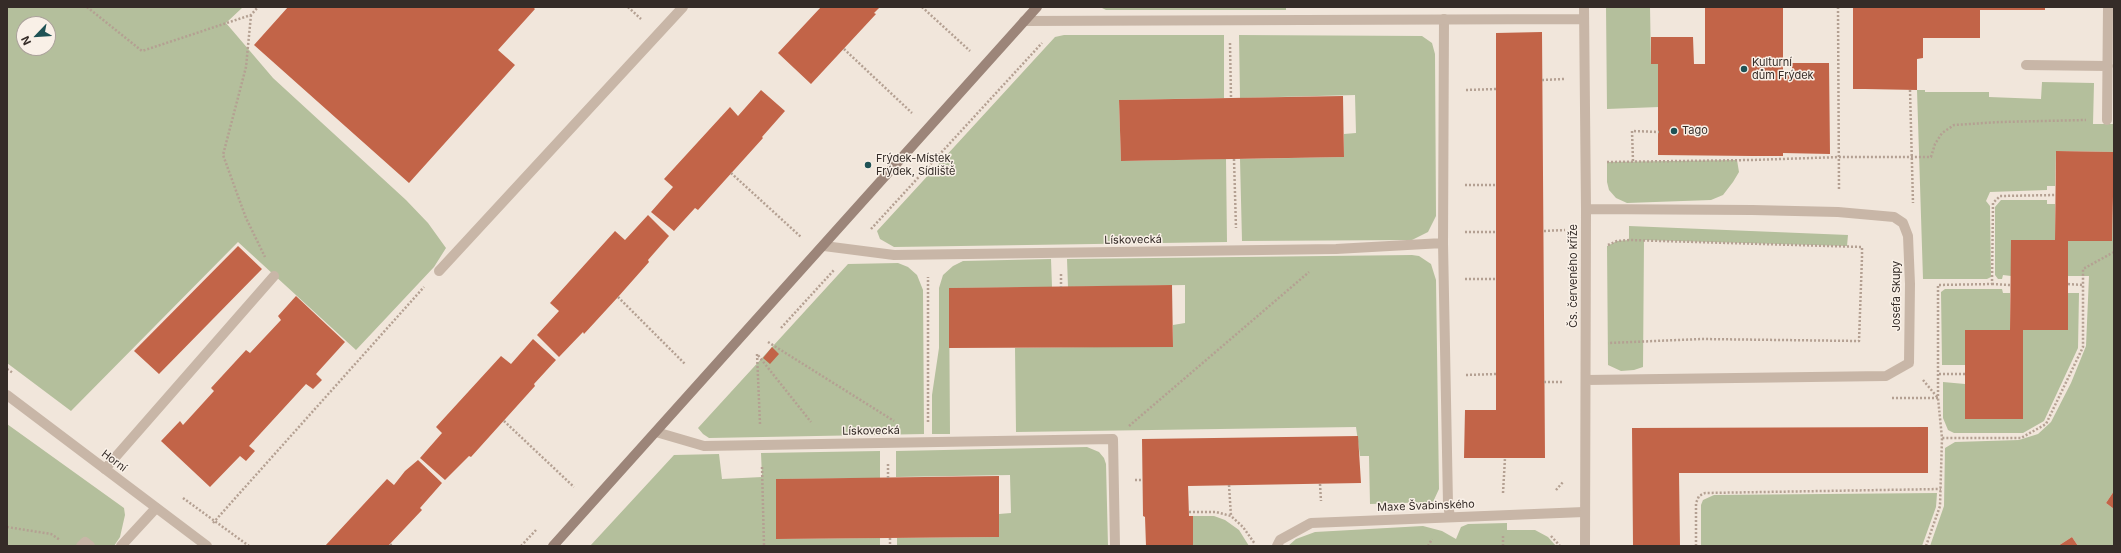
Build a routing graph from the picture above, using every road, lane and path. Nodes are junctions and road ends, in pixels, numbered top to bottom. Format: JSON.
{"nodes":[{"id":1,"x":87,"y":7,"type":"edge"},
{"id":2,"x":258,"y":7,"type":"edge"},
{"id":3,"x":683,"y":7,"type":"edge"},
{"id":4,"x":922,"y":7,"type":"edge"},
{"id":5,"x":1037,"y":7,"type":"edge"},
{"id":6,"x":1584,"y":7,"type":"edge"},
{"id":7,"x":1838,"y":7,"type":"edge"},
{"id":8,"x":2108,"y":7,"type":"edge"},
{"id":9,"x":251,"y":15,"type":"junction"},
{"id":10,"x":1444,"y":19,"type":"junction"},
{"id":11,"x":1584,"y":19,"type":"junction"},
{"id":12,"x":1230,"y":20,"type":"junction"},
{"id":13,"x":1024,"y":21,"type":"junction"},
{"id":14,"x":1063,"y":21,"type":"junction"},
{"id":15,"x":844,"y":49,"type":"dead end"},
{"id":16,"x":972,"y":52,"type":"dead end"},
{"id":17,"x":2026,"y":65,"type":"dead end"},
{"id":18,"x":2108,"y":66,"type":"junction"},
{"id":19,"x":1568,"y":78,"type":"dead end"},
{"id":20,"x":1542,"y":80,"type":"dead end"},
{"id":21,"x":1496,"y":90,"type":"dead end"},
{"id":22,"x":1910,"y":90,"type":"dead end"},
{"id":23,"x":1444,"y":91,"type":"junction"},
{"id":24,"x":1231,"y":98,"type":"dead end"},
{"id":25,"x":914,"y":115,"type":"dead end"},
{"id":26,"x":2107,"y":120,"type":"joint"},
{"id":27,"x":1659,"y":132,"type":"dead end"},
{"id":28,"x":1840,"y":157,"type":"junction"},
{"id":29,"x":1911,"y":158,"type":"junction"},
{"id":30,"x":1234,"y":159,"type":"dead end"},
{"id":31,"x":1633,"y":161,"type":"junction"},
{"id":32,"x":1601,"y":162,"type":"dead end"},
{"id":33,"x":731,"y":173,"type":"dead end"},
{"id":34,"x":1496,"y":185,"type":"dead end"},
{"id":35,"x":1443,"y":186,"type":"junction"},
{"id":36,"x":1586,"y":209,"type":"junction"},
{"id":37,"x":1838,"y":212,"type":"junction"},
{"id":38,"x":1497,"y":232,"type":"dead end"},
{"id":39,"x":1908,"y":236,"type":"junction"},
{"id":40,"x":801,"y":237,"type":"dead end"},
{"id":41,"x":1443,"y":243,"type":"junction"},
{"id":42,"x":824,"y":246,"type":"junction"},
{"id":43,"x":1607,"y":246,"type":"dead end"},
{"id":44,"x":1336,"y":249,"type":"junction"},
{"id":45,"x":852,"y":250,"type":"junction"},
{"id":46,"x":1236,"y":251,"type":"junction"},
{"id":47,"x":2114,"y":252,"type":"edge"},
{"id":48,"x":928,"y":255,"type":"junction"},
{"id":49,"x":439,"y":271,"type":"joint"},
{"id":50,"x":274,"y":276,"type":"joint"},
{"id":51,"x":1444,"y":279,"type":"junction"},
{"id":52,"x":1496,"y":279,"type":"dead end"},
{"id":53,"x":1992,"y":284,"type":"dead end"},
{"id":54,"x":2068,"y":284,"type":"dead end"},
{"id":55,"x":2010,"y":285,"type":"dead end"},
{"id":56,"x":2083,"y":285,"type":"junction"},
{"id":57,"x":618,"y":297,"type":"dead end"},
{"id":58,"x":779,"y":330,"type":"dead end"},
{"id":59,"x":774,"y":336,"type":"dead end"},
{"id":60,"x":1604,"y":344,"type":"dead end"},
{"id":61,"x":762,"y":349,"type":"dead end"},
{"id":62,"x":752,"y":359,"type":"dead end"},
{"id":63,"x":1909,"y":363,"type":"junction"},
{"id":64,"x":685,"y":364,"type":"dead end"},
{"id":65,"x":1496,"y":374,"type":"dead end"},
{"id":66,"x":1939,"y":374,"type":"dead end"},
{"id":67,"x":1965,"y":374,"type":"dead end"},
{"id":68,"x":1446,"y":375,"type":"junction"},
{"id":69,"x":1586,"y":380,"type":"junction"},
{"id":70,"x":1544,"y":382,"type":"dead end"},
{"id":71,"x":1570,"y":382,"type":"dead end"},
{"id":72,"x":7,"y":394,"type":"edge"},
{"id":73,"x":504,"y":420,"type":"dead end"},
{"id":74,"x":895,"y":421,"type":"dead end"},
{"id":75,"x":656,"y":432,"type":"junction"},
{"id":76,"x":1942,"y":438,"type":"junction"},
{"id":77,"x":1113,"y":439,"type":"junction"},
{"id":78,"x":928,"y":442,"type":"junction"},
{"id":79,"x":106,"y":470,"type":"junction"},
{"id":80,"x":1564,"y":480,"type":"dead end"},
{"id":81,"x":1320,"y":484,"type":"dead end"},
{"id":82,"x":1228,"y":485,"type":"dead end"},
{"id":83,"x":574,"y":488,"type":"dead end"},
{"id":84,"x":1941,"y":489,"type":"junction"},
{"id":85,"x":1552,"y":493,"type":"dead end"},
{"id":86,"x":1321,"y":505,"type":"dead end"},
{"id":87,"x":156,"y":508,"type":"junction"},
{"id":88,"x":1189,"y":512,"type":"dead end"},
{"id":89,"x":1584,"y":512,"type":"junction"},
{"id":90,"x":1231,"y":516,"type":"junction"},
{"id":91,"x":1450,"y":517,"type":"junction"},
{"id":92,"x":7,"y":527,"type":"edge"},
{"id":93,"x":890,"y":538,"type":"dead end"},
{"id":94,"x":198,"y":540,"type":"junction"},
{"id":95,"x":1261,"y":540,"type":"dead end"},
{"id":96,"x":62,"y":542,"type":"dead end"},
{"id":97,"x":81,"y":546,"type":"edge"},
{"id":98,"x":90,"y":546,"type":"edge"},
{"id":99,"x":121,"y":546,"type":"edge"},
{"id":100,"x":207,"y":546,"type":"edge"},
{"id":101,"x":553,"y":546,"type":"edge"},
{"id":102,"x":890,"y":546,"type":"edge"},
{"id":103,"x":1115,"y":546,"type":"edge"},
{"id":104,"x":1257,"y":546,"type":"edge"},
{"id":105,"x":1277,"y":546,"type":"edge"},
{"id":106,"x":1585,"y":546,"type":"edge"},
{"id":107,"x":1696,"y":546,"type":"edge"},
{"id":108,"x":1926,"y":546,"type":"edge"}],
"edges":[{"from":1,"to":9,"type":"path"},
{"from":2,"to":9,"type":"path"},
{"from":3,"to":49,"type":"street"},
{"from":4,"to":16,"type":"path"},
{"from":5,"to":13,"type":"main road"},
{"from":6,"to":11,"type":"street","name":"Čs. červeného kříže"},
{"from":7,"to":28,"type":"path"},
{"from":8,"to":18,"type":"street"},
{"from":9,"to":50,"type":"path"},
{"from":10,"to":11,"type":"street"},
{"from":10,"to":12,"type":"street"},
{"from":10,"to":23,"type":"street"},
{"from":11,"to":36,"type":"street","name":"Čs. červeného kříže"},
{"from":12,"to":14,"type":"street"},
{"from":12,"to":24,"type":"path"},
{"from":13,"to":14,"type":"street"},
{"from":13,"to":42,"type":"main road"},
{"from":14,"to":45,"type":"path"},
{"from":15,"to":25,"type":"path"},
{"from":17,"to":18,"type":"street"},
{"from":18,"to":26,"type":"street"},
{"from":19,"to":20,"type":"path"},
{"from":21,"to":23,"type":"path"},
{"from":22,"to":29,"type":"path"},
{"from":23,"to":35,"type":"street"},
{"from":26,"to":29,"type":"path"},
{"from":27,"to":31,"type":"path"},
{"from":28,"to":29,"type":"path"},
{"from":28,"to":31,"type":"path"},
{"from":28,"to":37,"type":"path"},
{"from":29,"to":39,"type":"path"},
{"from":30,"to":46,"type":"path"},
{"from":31,"to":32,"type":"path"},
{"from":33,"to":40,"type":"path"},
{"from":34,"to":35,"type":"path"},
{"from":35,"to":41,"type":"street"},
{"from":36,"to":37,"type":"street"},
{"from":36,"to":69,"type":"street","name":"Čs. červeného kříže"},
{"from":37,"to":39,"type":"street"},
{"from":38,"to":41,"type":"path"},
{"from":39,"to":63,"type":"street","name":"Josefa Skupy"},
{"from":41,"to":44,"type":"street","name":"Lískovecká"},
{"from":41,"to":51,"type":"street"},
{"from":42,"to":45,"type":"street","name":"Lískovecká"},
{"from":42,"to":75,"type":"main road"},
{"from":43,"to":60,"type":"path"},
{"from":44,"to":46,"type":"street","name":"Lískovecká"},
{"from":44,"to":77,"type":"path"},
{"from":45,"to":48,"type":"street","name":"Lískovecká"},
{"from":45,"to":58,"type":"path"},
{"from":46,"to":48,"type":"street","name":"Lískovecká"},
{"from":47,"to":56,"type":"path"},
{"from":48,"to":78,"type":"path"},
{"from":49,"to":94,"type":"path"},
{"from":50,"to":79,"type":"street"},
{"from":51,"to":52,"type":"path"},
{"from":51,"to":68,"type":"street"},
{"from":53,"to":55,"type":"path"},
{"from":54,"to":56,"type":"path"},
{"from":56,"to":76,"type":"path"},
{"from":57,"to":64,"type":"path"},
{"from":59,"to":74,"type":"path"},
{"from":61,"to":62,"type":"path"},
{"from":63,"to":69,"type":"street"},
{"from":63,"to":76,"type":"path"},
{"from":65,"to":68,"type":"path"},
{"from":66,"to":67,"type":"path"},
{"from":68,"to":91,"type":"street"},
{"from":69,"to":89,"type":"street","name":"Čs. červeného kříže"},
{"from":70,"to":71,"type":"path"},
{"from":72,"to":79,"type":"street","name":"Horní"},
{"from":73,"to":83,"type":"path"},
{"from":75,"to":78,"type":"street","name":"Lískovecká"},
{"from":75,"to":101,"type":"main road"},
{"from":76,"to":84,"type":"path"},
{"from":77,"to":78,"type":"street","name":"Lískovecká"},
{"from":77,"to":103,"type":"street"},
{"from":79,"to":87,"type":"street","name":"Horní"},
{"from":80,"to":85,"type":"path"},
{"from":81,"to":86,"type":"path"},
{"from":82,"to":90,"type":"path"},
{"from":84,"to":107,"type":"path"},
{"from":84,"to":108,"type":"path"},
{"from":87,"to":94,"type":"street","name":"Horní"},
{"from":87,"to":99,"type":"street"},
{"from":88,"to":90,"type":"path"},
{"from":89,"to":91,"type":"street","name":"Maxe Švabinského"},
{"from":89,"to":106,"type":"street","name":"Čs. červeného kříže"},
{"from":90,"to":104,"type":"path"},
{"from":91,"to":105,"type":"street","name":"Maxe Švabinského"},
{"from":92,"to":96,"type":"path"},
{"from":93,"to":102,"type":"path"},
{"from":94,"to":100,"type":"street","name":"Horní"},
{"from":95,"to":104,"type":"path"},
{"from":97,"to":98,"type":"street"}]}
